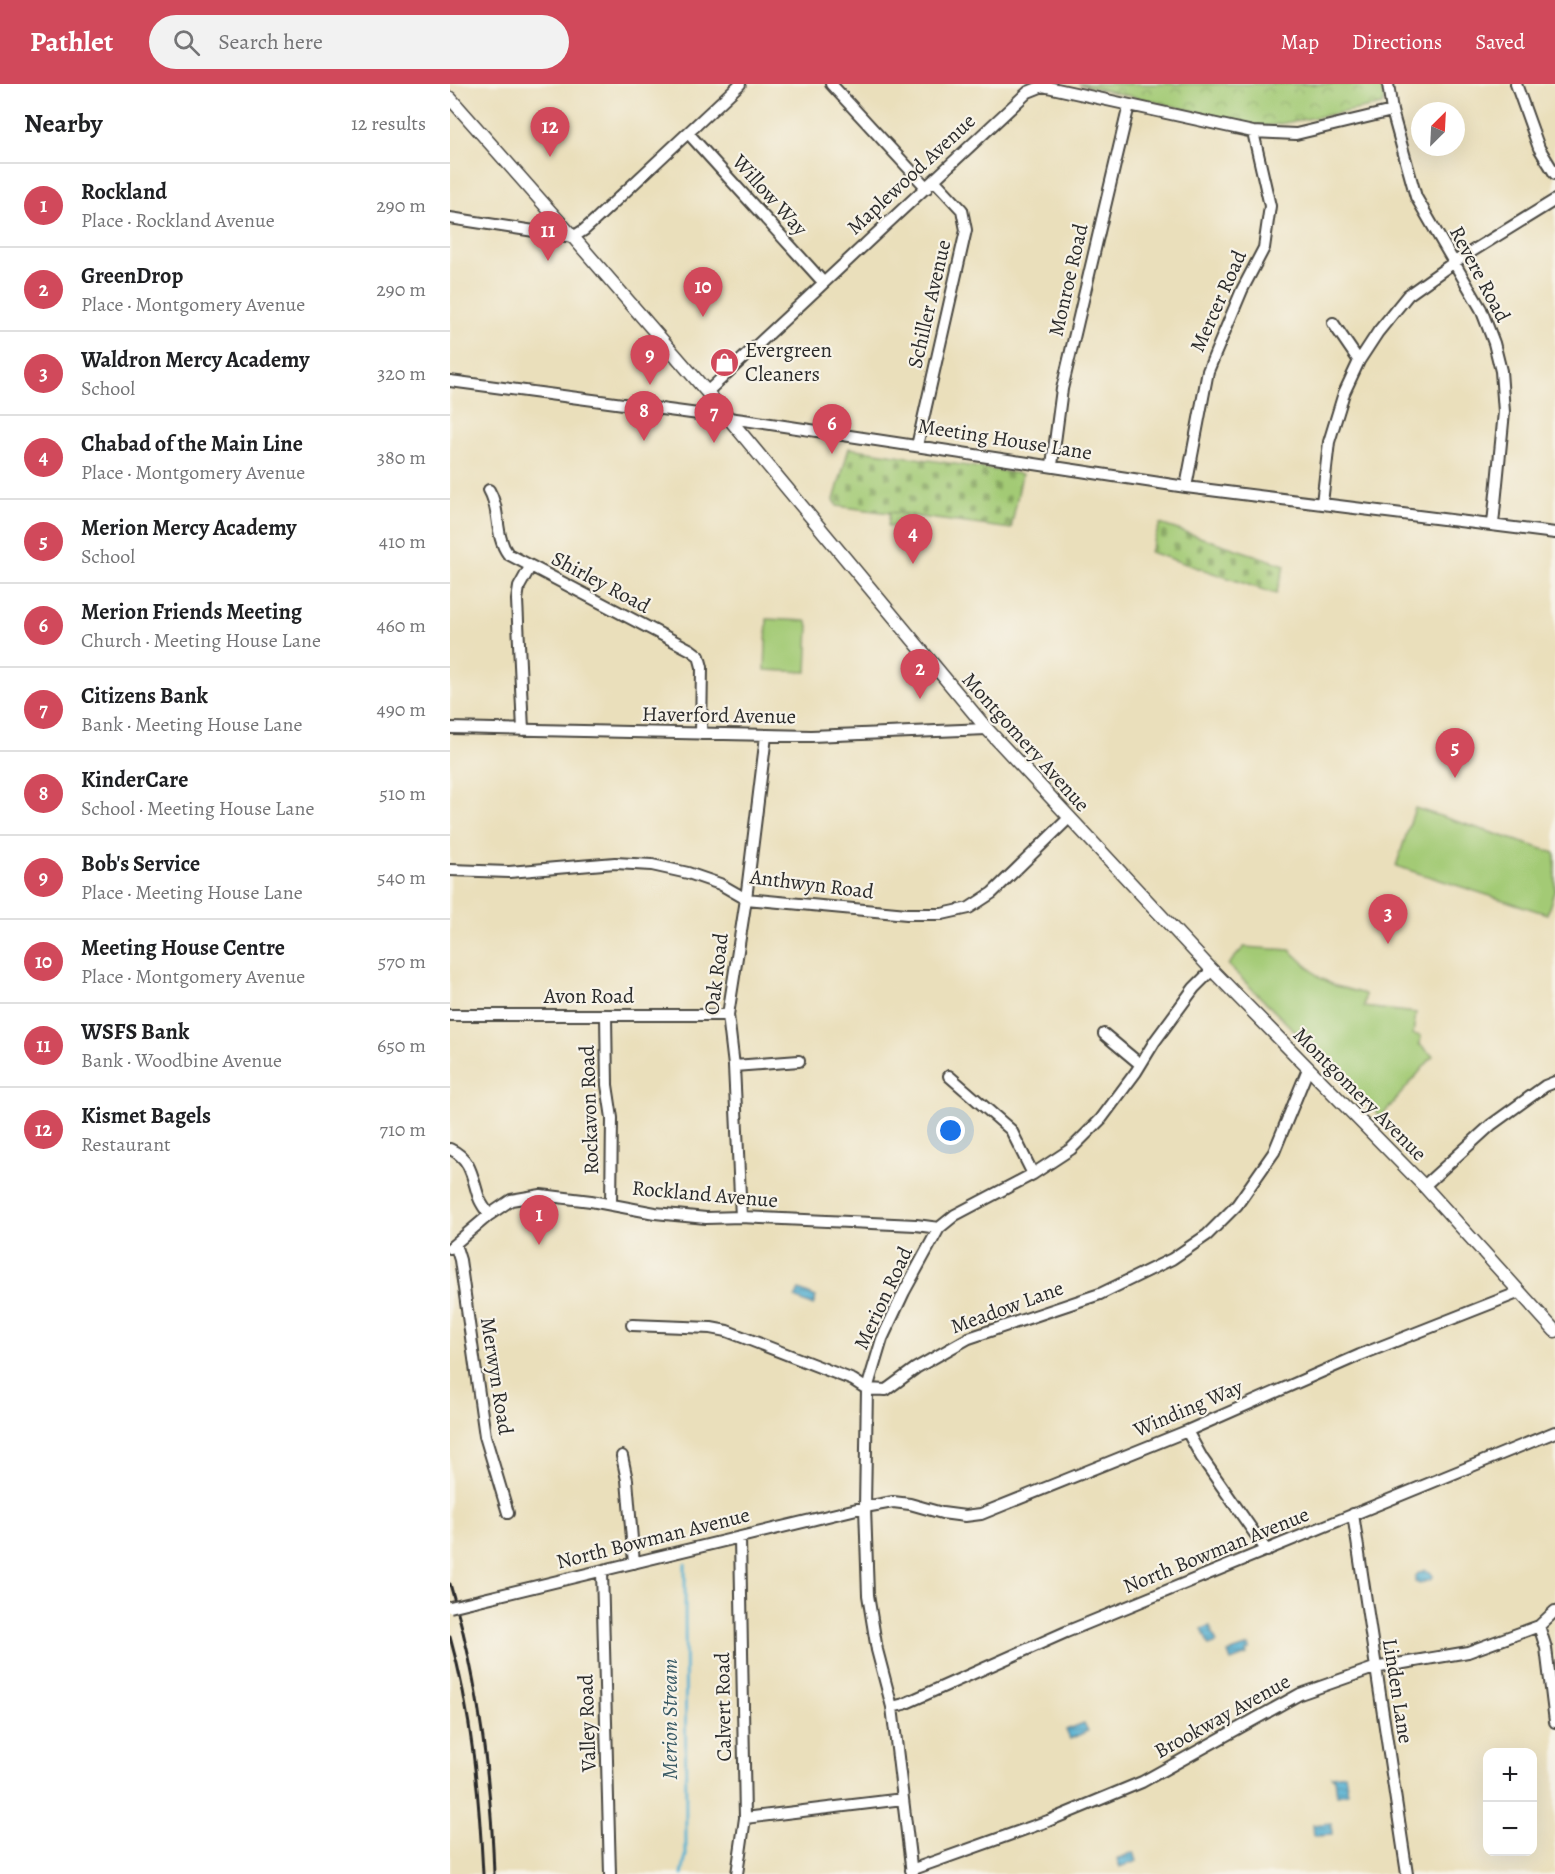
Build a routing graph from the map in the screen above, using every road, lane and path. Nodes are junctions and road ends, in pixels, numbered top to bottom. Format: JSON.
{"nodes":[{"id":1,"x":740,"y":84,"type":"edge"},
{"id":2,"x":831,"y":84,"type":"edge"},
{"id":3,"x":1388,"y":84,"type":"edge"},
{"id":4,"x":1516,"y":84,"type":"edge"},
{"id":5,"x":450,"y":98,"type":"edge"},
{"id":6,"x":1130,"y":105,"type":"junction"},
{"id":7,"x":1392,"y":111,"type":"junction"},
{"id":8,"x":1253,"y":132,"type":"junction"},
{"id":9,"x":688,"y":133,"type":"junction"},
{"id":10,"x":1555,"y":174,"type":"edge"},
{"id":11,"x":931,"y":184,"type":"junction"},
{"id":12,"x":1555,"y":200,"type":"edge"},
{"id":13,"x":450,"y":218,"type":"edge"},
{"id":14,"x":573,"y":237,"type":"junction"},
{"id":15,"x":1453,"y":263,"type":"junction"},
{"id":16,"x":823,"y":282,"type":"junction"},
{"id":17,"x":1333,"y":323,"type":"dead end"},
{"id":18,"x":1359,"y":361,"type":"junction"},
{"id":19,"x":450,"y":381,"type":"edge"},
{"id":20,"x":707,"y":393,"type":"junction"},
{"id":21,"x":728,"y":418,"type":"junction"},
{"id":22,"x":917,"y":446,"type":"junction"},
{"id":23,"x":1053,"y":465,"type":"junction"},
{"id":24,"x":1186,"y":487,"type":"junction"},
{"id":25,"x":489,"y":490,"type":"dead end"},
{"id":26,"x":1322,"y":503,"type":"junction"},
{"id":27,"x":1493,"y":524,"type":"junction"},
{"id":28,"x":1555,"y":533,"type":"edge"},
{"id":29,"x":530,"y":567,"type":"junction"},
{"id":30,"x":450,"y":728,"type":"edge"},
{"id":31,"x":987,"y":729,"type":"junction"},
{"id":32,"x":523,"y":730,"type":"junction"},
{"id":33,"x":701,"y":734,"type":"junction"},
{"id":34,"x":766,"y":736,"type":"junction"},
{"id":35,"x":1069,"y":818,"type":"junction"},
{"id":36,"x":450,"y":870,"type":"edge"},
{"id":37,"x":746,"y":899,"type":"junction"},
{"id":38,"x":1212,"y":970,"type":"junction"},
{"id":39,"x":606,"y":1015,"type":"junction"},
{"id":40,"x":728,"y":1015,"type":"junction"},
{"id":41,"x":450,"y":1016,"type":"edge"},
{"id":42,"x":1104,"y":1034,"type":"dead end"},
{"id":43,"x":799,"y":1061,"type":"dead end"},
{"id":44,"x":1140,"y":1064,"type":"junction"},
{"id":45,"x":734,"y":1066,"type":"junction"},
{"id":46,"x":1308,"y":1069,"type":"junction"},
{"id":47,"x":949,"y":1076,"type":"dead end"},
{"id":48,"x":1555,"y":1082,"type":"edge"},
{"id":49,"x":450,"y":1149,"type":"edge"},
{"id":50,"x":1033,"y":1174,"type":"junction"},
{"id":51,"x":1424,"y":1186,"type":"junction"},
{"id":52,"x":611,"y":1205,"type":"junction"},
{"id":53,"x":489,"y":1215,"type":"junction"},
{"id":54,"x":741,"y":1217,"type":"junction"},
{"id":55,"x":939,"y":1228,"type":"junction"},
{"id":56,"x":453,"y":1246,"type":"edge"},
{"id":57,"x":1520,"y":1292,"type":"junction"},
{"id":58,"x":632,"y":1325,"type":"dead end"},
{"id":59,"x":1555,"y":1331,"type":"edge"},
{"id":60,"x":867,"y":1389,"type":"junction"},
{"id":61,"x":1187,"y":1431,"type":"junction"},
{"id":62,"x":1555,"y":1432,"type":"edge"},
{"id":63,"x":622,"y":1456,"type":"dead end"},
{"id":64,"x":866,"y":1507,"type":"junction"},
{"id":65,"x":508,"y":1513,"type":"dead end"},
{"id":66,"x":1353,"y":1514,"type":"junction"},
{"id":67,"x":740,"y":1538,"type":"junction"},
{"id":68,"x":1268,"y":1551,"type":"junction"},
{"id":69,"x":634,"y":1563,"type":"junction"},
{"id":70,"x":602,"y":1571,"type":"junction"},
{"id":71,"x":450,"y":1607,"type":"edge"},
{"id":72,"x":1555,"y":1611,"type":"edge"},
{"id":73,"x":1539,"y":1626,"type":"junction"},
{"id":74,"x":1375,"y":1668,"type":"junction"},
{"id":75,"x":892,"y":1707,"type":"junction"},
{"id":76,"x":1555,"y":1722,"type":"edge"},
{"id":77,"x":903,"y":1799,"type":"junction"},
{"id":78,"x":745,"y":1818,"type":"junction"},
{"id":79,"x":911,"y":1872,"type":"edge"},
{"id":80,"x":610,"y":1874,"type":"edge"},
{"id":81,"x":737,"y":1874,"type":"edge"},
{"id":82,"x":1407,"y":1874,"type":"edge"}],
"edges":[{"from":1,"to":9,"type":"street"},
{"from":2,"to":11,"type":"street","name":"Schiller Avenue"},
{"from":3,"to":7,"type":"street","name":"Revere Road"},
{"from":4,"to":10,"type":"street"},
{"from":5,"to":14,"type":"main road","name":"Montgomery Avenue"},
{"from":6,"to":8,"type":"street","name":"Maplewood Avenue"},
{"from":6,"to":11,"type":"street","name":"Maplewood Avenue"},
{"from":6,"to":23,"type":"street","name":"Monroe Road"},
{"from":7,"to":8,"type":"street","name":"Maplewood Avenue"},
{"from":7,"to":15,"type":"street","name":"Revere Road"},
{"from":8,"to":24,"type":"street","name":"Mercer Road"},
{"from":9,"to":14,"type":"street"},
{"from":9,"to":16,"type":"street","name":"Willow Way"},
{"from":11,"to":16,"type":"street","name":"Maplewood Avenue"},
{"from":11,"to":22,"type":"street","name":"Schiller Avenue"},
{"from":12,"to":15,"type":"street"},
{"from":13,"to":14,"type":"street"},
{"from":14,"to":20,"type":"main road","name":"Montgomery Avenue"},
{"from":15,"to":18,"type":"street"},
{"from":15,"to":27,"type":"street","name":"Revere Road"},
{"from":16,"to":20,"type":"street","name":"Maplewood Avenue"},
{"from":17,"to":18,"type":"street"},
{"from":18,"to":26,"type":"street"},
{"from":19,"to":21,"type":"street","name":"Meeting House Lane"},
{"from":20,"to":21,"type":"main road","name":"Montgomery Avenue"},
{"from":21,"to":22,"type":"street","name":"Meeting House Lane"},
{"from":21,"to":31,"type":"main road","name":"Montgomery Avenue"},
{"from":22,"to":23,"type":"street","name":"Meeting House Lane"},
{"from":23,"to":24,"type":"street","name":"Meeting House Lane"},
{"from":24,"to":26,"type":"street","name":"Meeting House Lane"},
{"from":25,"to":29,"type":"street"},
{"from":26,"to":27,"type":"street","name":"Meeting House Lane"},
{"from":27,"to":28,"type":"street","name":"Meeting House Lane"},
{"from":29,"to":32,"type":"street","name":"Shirley Road"},
{"from":29,"to":33,"type":"street","name":"Shirley Road"},
{"from":30,"to":32,"type":"street","name":"Haverford Avenue"},
{"from":31,"to":34,"type":"street","name":"Haverford Avenue"},
{"from":31,"to":35,"type":"main road","name":"Montgomery Avenue"},
{"from":32,"to":33,"type":"street","name":"Haverford Avenue"},
{"from":33,"to":34,"type":"street","name":"Haverford Avenue"},
{"from":34,"to":37,"type":"street","name":"Oak Road"},
{"from":35,"to":37,"type":"street","name":"Anthwyn Road"},
{"from":35,"to":38,"type":"main road","name":"Montgomery Avenue"},
{"from":36,"to":37,"type":"street","name":"Anthwyn Road"},
{"from":37,"to":40,"type":"street","name":"Oak Road"},
{"from":38,"to":44,"type":"street","name":"Merion Road"},
{"from":38,"to":46,"type":"main road","name":"Montgomery Avenue"},
{"from":39,"to":40,"type":"street","name":"Avon Road"},
{"from":39,"to":41,"type":"street","name":"Avon Road"},
{"from":39,"to":52,"type":"street","name":"Rockavon Road"},
{"from":40,"to":45,"type":"street","name":"Oak Road"},
{"from":42,"to":44,"type":"street"},
{"from":43,"to":45,"type":"street"},
{"from":44,"to":50,"type":"street","name":"Merion Road"},
{"from":45,"to":54,"type":"street","name":"Oak Road"},
{"from":46,"to":51,"type":"main road","name":"Montgomery Avenue"},
{"from":46,"to":60,"type":"street","name":"Meadow Lane"},
{"from":47,"to":50,"type":"street"},
{"from":48,"to":51,"type":"street"},
{"from":49,"to":53,"type":"street"},
{"from":50,"to":55,"type":"street","name":"Merion Road"},
{"from":51,"to":57,"type":"main road","name":"Montgomery Avenue"},
{"from":52,"to":53,"type":"street","name":"Rockland Avenue"},
{"from":52,"to":54,"type":"street","name":"Rockland Avenue"},
{"from":53,"to":56,"type":"street","name":"Rockland Avenue"},
{"from":54,"to":55,"type":"street","name":"Rockland Avenue"},
{"from":55,"to":60,"type":"street","name":"Merion Road"},
{"from":56,"to":65,"type":"street","name":"Merwyn Road"},
{"from":57,"to":59,"type":"main road","name":"Montgomery Avenue"},
{"from":57,"to":61,"type":"street","name":"Winding Way"},
{"from":58,"to":60,"type":"street"},
{"from":60,"to":64,"type":"street","name":"Merion Road"},
{"from":61,"to":64,"type":"street","name":"Winding Way"},
{"from":61,"to":68,"type":"street"},
{"from":62,"to":66,"type":"street","name":"North Bowman Avenue"},
{"from":63,"to":69,"type":"street"},
{"from":64,"to":67,"type":"street","name":"North Bowman Avenue"},
{"from":64,"to":75,"type":"street","name":"Merion Road"},
{"from":66,"to":68,"type":"street","name":"North Bowman Avenue"},
{"from":66,"to":74,"type":"street","name":"Linden Lane"},
{"from":67,"to":69,"type":"street","name":"North Bowman Avenue"},
{"from":67,"to":78,"type":"street","name":"Calvert Road"},
{"from":68,"to":75,"type":"street","name":"North Bowman Avenue"},
{"from":69,"to":70,"type":"street","name":"North Bowman Avenue"},
{"from":70,"to":71,"type":"street","name":"North Bowman Avenue","bridge":true},
{"from":70,"to":80,"type":"street","name":"Valley Road"},
{"from":72,"to":73,"type":"street","name":"Brookway Avenue"},
{"from":73,"to":74,"type":"street","name":"Brookway Avenue"},
{"from":73,"to":76,"type":"street"},
{"from":74,"to":79,"type":"street","name":"Brookway Avenue"},
{"from":74,"to":82,"type":"street","name":"Linden Lane"},
{"from":75,"to":77,"type":"street","name":"Merion Road"},
{"from":77,"to":78,"type":"street"},
{"from":77,"to":79,"type":"street","name":"Merion Road"},
{"from":78,"to":81,"type":"street","name":"Calvert Road"}]}
